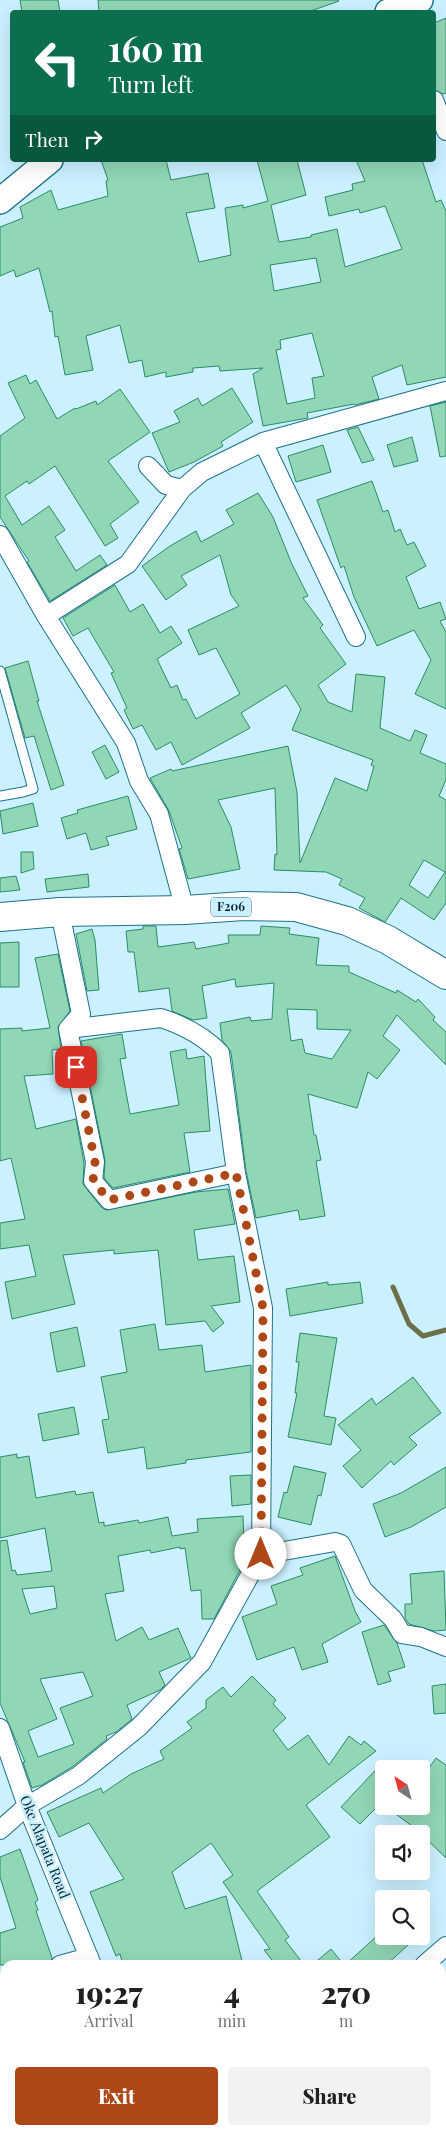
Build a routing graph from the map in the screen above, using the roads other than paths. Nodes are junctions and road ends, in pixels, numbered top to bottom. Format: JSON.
{"nodes":[{"id":1,"x":436,"y":105,"type":"edge"},
{"id":2,"x":446,"y":131,"type":"edge"},
{"id":3,"x":48,"y":162,"type":"edge"},
{"id":4,"x":0,"y":201,"type":"edge"},
{"id":5,"x":446,"y":391,"type":"edge"},
{"id":6,"x":263,"y":442,"type":"junction"},
{"id":7,"x":148,"y":466,"type":"dead end"},
{"id":8,"x":182,"y":489,"type":"junction"},
{"id":9,"x":0,"y":535,"type":"edge"},
{"id":10,"x":46,"y":616,"type":"junction"},
{"id":11,"x":356,"y":637,"type":"dead end"},
{"id":12,"x":0,"y":670,"type":"edge"},
{"id":13,"x":0,"y":796,"type":"edge"},
{"id":14,"x":185,"y":910,"type":"junction"},
{"id":15,"x":60,"y":912,"type":"junction"},
{"id":16,"x":0,"y":917,"type":"edge"},
{"id":17,"x":444,"y":971,"type":"edge"},
{"id":18,"x":68,"y":1029,"type":"junction"},
{"id":19,"x":236,"y":1173,"type":"junction"},
{"id":20,"x":261,"y":1554,"type":"junction"},
{"id":21,"x":446,"y":1647,"type":"edge"},
{"id":22,"x":0,"y":1728,"type":"edge"},
{"id":23,"x":27,"y":1806,"type":"junction"},
{"id":24,"x":0,"y":1830,"type":"edge"},
{"id":25,"x":446,"y":1946,"type":"edge"},
{"id":26,"x":90,"y":1960,"type":"edge"},
{"id":27,"x":430,"y":1960,"type":"edge"}],
"edges":[{"from":1,"to":2,"type":"street"},
{"from":3,"to":4,"type":"street"},
{"from":5,"to":6,"type":"street"},
{"from":6,"to":8,"type":"street"},
{"from":6,"to":11,"type":"street"},
{"from":7,"to":8,"type":"street"},
{"from":8,"to":10,"type":"street"},
{"from":9,"to":10,"type":"street"},
{"from":10,"to":14,"type":"street"},
{"from":12,"to":13,"type":"lane"},
{"from":14,"to":15,"type":"main road","number":"F206"},
{"from":14,"to":17,"type":"main road","number":"F206"},
{"from":15,"to":16,"type":"main road","number":"F206"},
{"from":15,"to":18,"type":"street"},
{"from":18,"to":19,"type":"street"},
{"from":18,"to":19,"type":"street"},
{"from":19,"to":20,"type":"street"},
{"from":20,"to":21,"type":"street"},
{"from":20,"to":23,"type":"street"},
{"from":22,"to":23,"type":"street","name":"Oke Alapata Road"},
{"from":23,"to":24,"type":"street"},
{"from":23,"to":26,"type":"street","name":"Oke Alapata Road"},
{"from":25,"to":27,"type":"street"}]}
